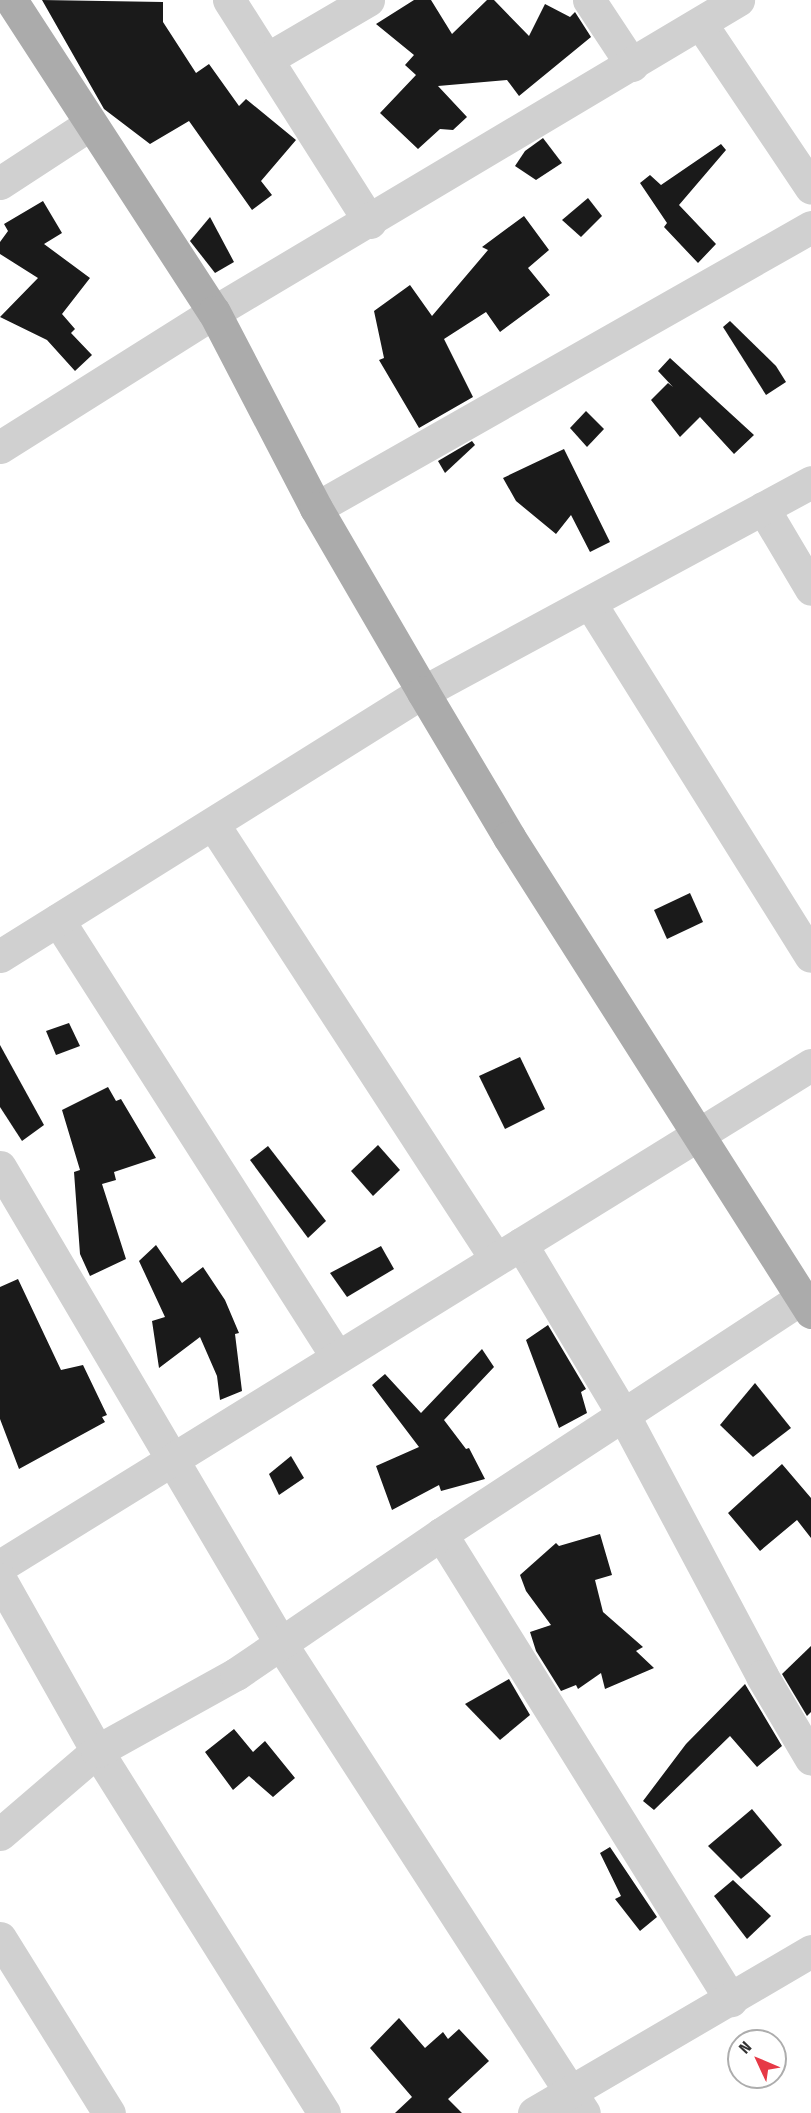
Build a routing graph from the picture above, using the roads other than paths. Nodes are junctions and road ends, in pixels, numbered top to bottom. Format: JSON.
{"nodes":[{"id":1,"x":10,"y":0,"type":"edge"},
{"id":2,"x":229,"y":0,"type":"edge"},
{"id":3,"x":368,"y":0,"type":"edge"},
{"id":4,"x":589,"y":0,"type":"edge"},
{"id":5,"x":738,"y":0,"type":"edge"},
{"id":6,"x":701,"y":24,"type":"junction"},
{"id":7,"x":267,"y":59,"type":"junction"},
{"id":8,"x":632,"y":65,"type":"junction"},
{"id":9,"x":90,"y":124,"type":"junction"},
{"id":10,"x":0,"y":183,"type":"edge"},
{"id":11,"x":811,"y":188,"type":"edge"},
{"id":12,"x":370,"y":222,"type":"junction"},
{"id":13,"x":811,"y":226,"type":"edge"},
{"id":14,"x":214,"y":312,"type":"junction"},
{"id":15,"x":0,"y":447,"type":"edge"},
{"id":16,"x":811,"y":482,"type":"edge"},
{"id":17,"x":316,"y":508,"type":"junction"},
{"id":18,"x":763,"y":508,"type":"junction"},
{"id":19,"x":811,"y":589,"type":"edge"},
{"id":20,"x":590,"y":603,"type":"junction"},
{"id":21,"x":423,"y":692,"type":"junction"},
{"id":22,"x":213,"y":824,"type":"junction"},
{"id":23,"x":58,"y":920,"type":"junction"},
{"id":24,"x":0,"y":956,"type":"edge"},
{"id":25,"x":811,"y":956,"type":"edge"},
{"id":26,"x":811,"y":1065,"type":"edge"},
{"id":27,"x":698,"y":1135,"type":"junction"},
{"id":28,"x":0,"y":1167,"type":"edge"},
{"id":29,"x":508,"y":1252,"type":"junction"},
{"id":30,"x":806,"y":1305,"type":"edge"},
{"id":31,"x":337,"y":1357,"type":"junction"},
{"id":32,"x":624,"y":1416,"type":"junction"},
{"id":33,"x":174,"y":1458,"type":"junction"},
{"id":34,"x":441,"y":1534,"type":"junction"},
{"id":35,"x":0,"y":1566,"type":"edge"},
{"id":36,"x":0,"y":1579,"type":"edge"},
{"id":37,"x":281,"y":1644,"type":"junction"},
{"id":38,"x":96,"y":1751,"type":"junction"},
{"id":39,"x":811,"y":1759,"type":"edge"},
{"id":40,"x":0,"y":1834,"type":"edge"},
{"id":41,"x":0,"y":1938,"type":"edge"},
{"id":42,"x":811,"y":1951,"type":"edge"},
{"id":43,"x":731,"y":2000,"type":"junction"},
{"id":44,"x":577,"y":2102,"type":"edge"},
{"id":45,"x":109,"y":2113,"type":"edge"},
{"id":46,"x":324,"y":2113,"type":"edge"},
{"id":47,"x":534,"y":2113,"type":"edge"}],
"edges":[{"from":1,"to":9,"type":"main road"},
{"from":2,"to":7,"type":"street"},
{"from":3,"to":7,"type":"street"},
{"from":4,"to":8,"type":"street"},
{"from":5,"to":6,"type":"street"},
{"from":6,"to":8,"type":"street"},
{"from":6,"to":11,"type":"street"},
{"from":7,"to":12,"type":"street"},
{"from":8,"to":12,"type":"street"},
{"from":9,"to":10,"type":"street"},
{"from":9,"to":14,"type":"main road"},
{"from":12,"to":14,"type":"street"},
{"from":13,"to":17,"type":"street"},
{"from":14,"to":15,"type":"street"},
{"from":14,"to":17,"type":"main road"},
{"from":16,"to":18,"type":"street"},
{"from":17,"to":21,"type":"main road"},
{"from":18,"to":19,"type":"street"},
{"from":18,"to":20,"type":"street"},
{"from":20,"to":21,"type":"street"},
{"from":20,"to":25,"type":"street"},
{"from":21,"to":22,"type":"street"},
{"from":21,"to":27,"type":"main road"},
{"from":22,"to":23,"type":"street"},
{"from":22,"to":29,"type":"street"},
{"from":23,"to":24,"type":"street"},
{"from":23,"to":31,"type":"street"},
{"from":26,"to":27,"type":"street"},
{"from":27,"to":29,"type":"street"},
{"from":27,"to":30,"type":"main road"},
{"from":28,"to":33,"type":"street"},
{"from":29,"to":31,"type":"street"},
{"from":29,"to":32,"type":"street"},
{"from":30,"to":32,"type":"street"},
{"from":31,"to":33,"type":"street"},
{"from":32,"to":34,"type":"street"},
{"from":32,"to":39,"type":"street"},
{"from":33,"to":35,"type":"street"},
{"from":33,"to":37,"type":"street"},
{"from":34,"to":37,"type":"street"},
{"from":34,"to":43,"type":"street"},
{"from":36,"to":38,"type":"street"},
{"from":37,"to":38,"type":"street"},
{"from":37,"to":44,"type":"street"},
{"from":38,"to":40,"type":"street"},
{"from":38,"to":46,"type":"street"},
{"from":41,"to":45,"type":"street"},
{"from":42,"to":43,"type":"street"},
{"from":43,"to":44,"type":"street"},
{"from":44,"to":47,"type":"street"}]}
